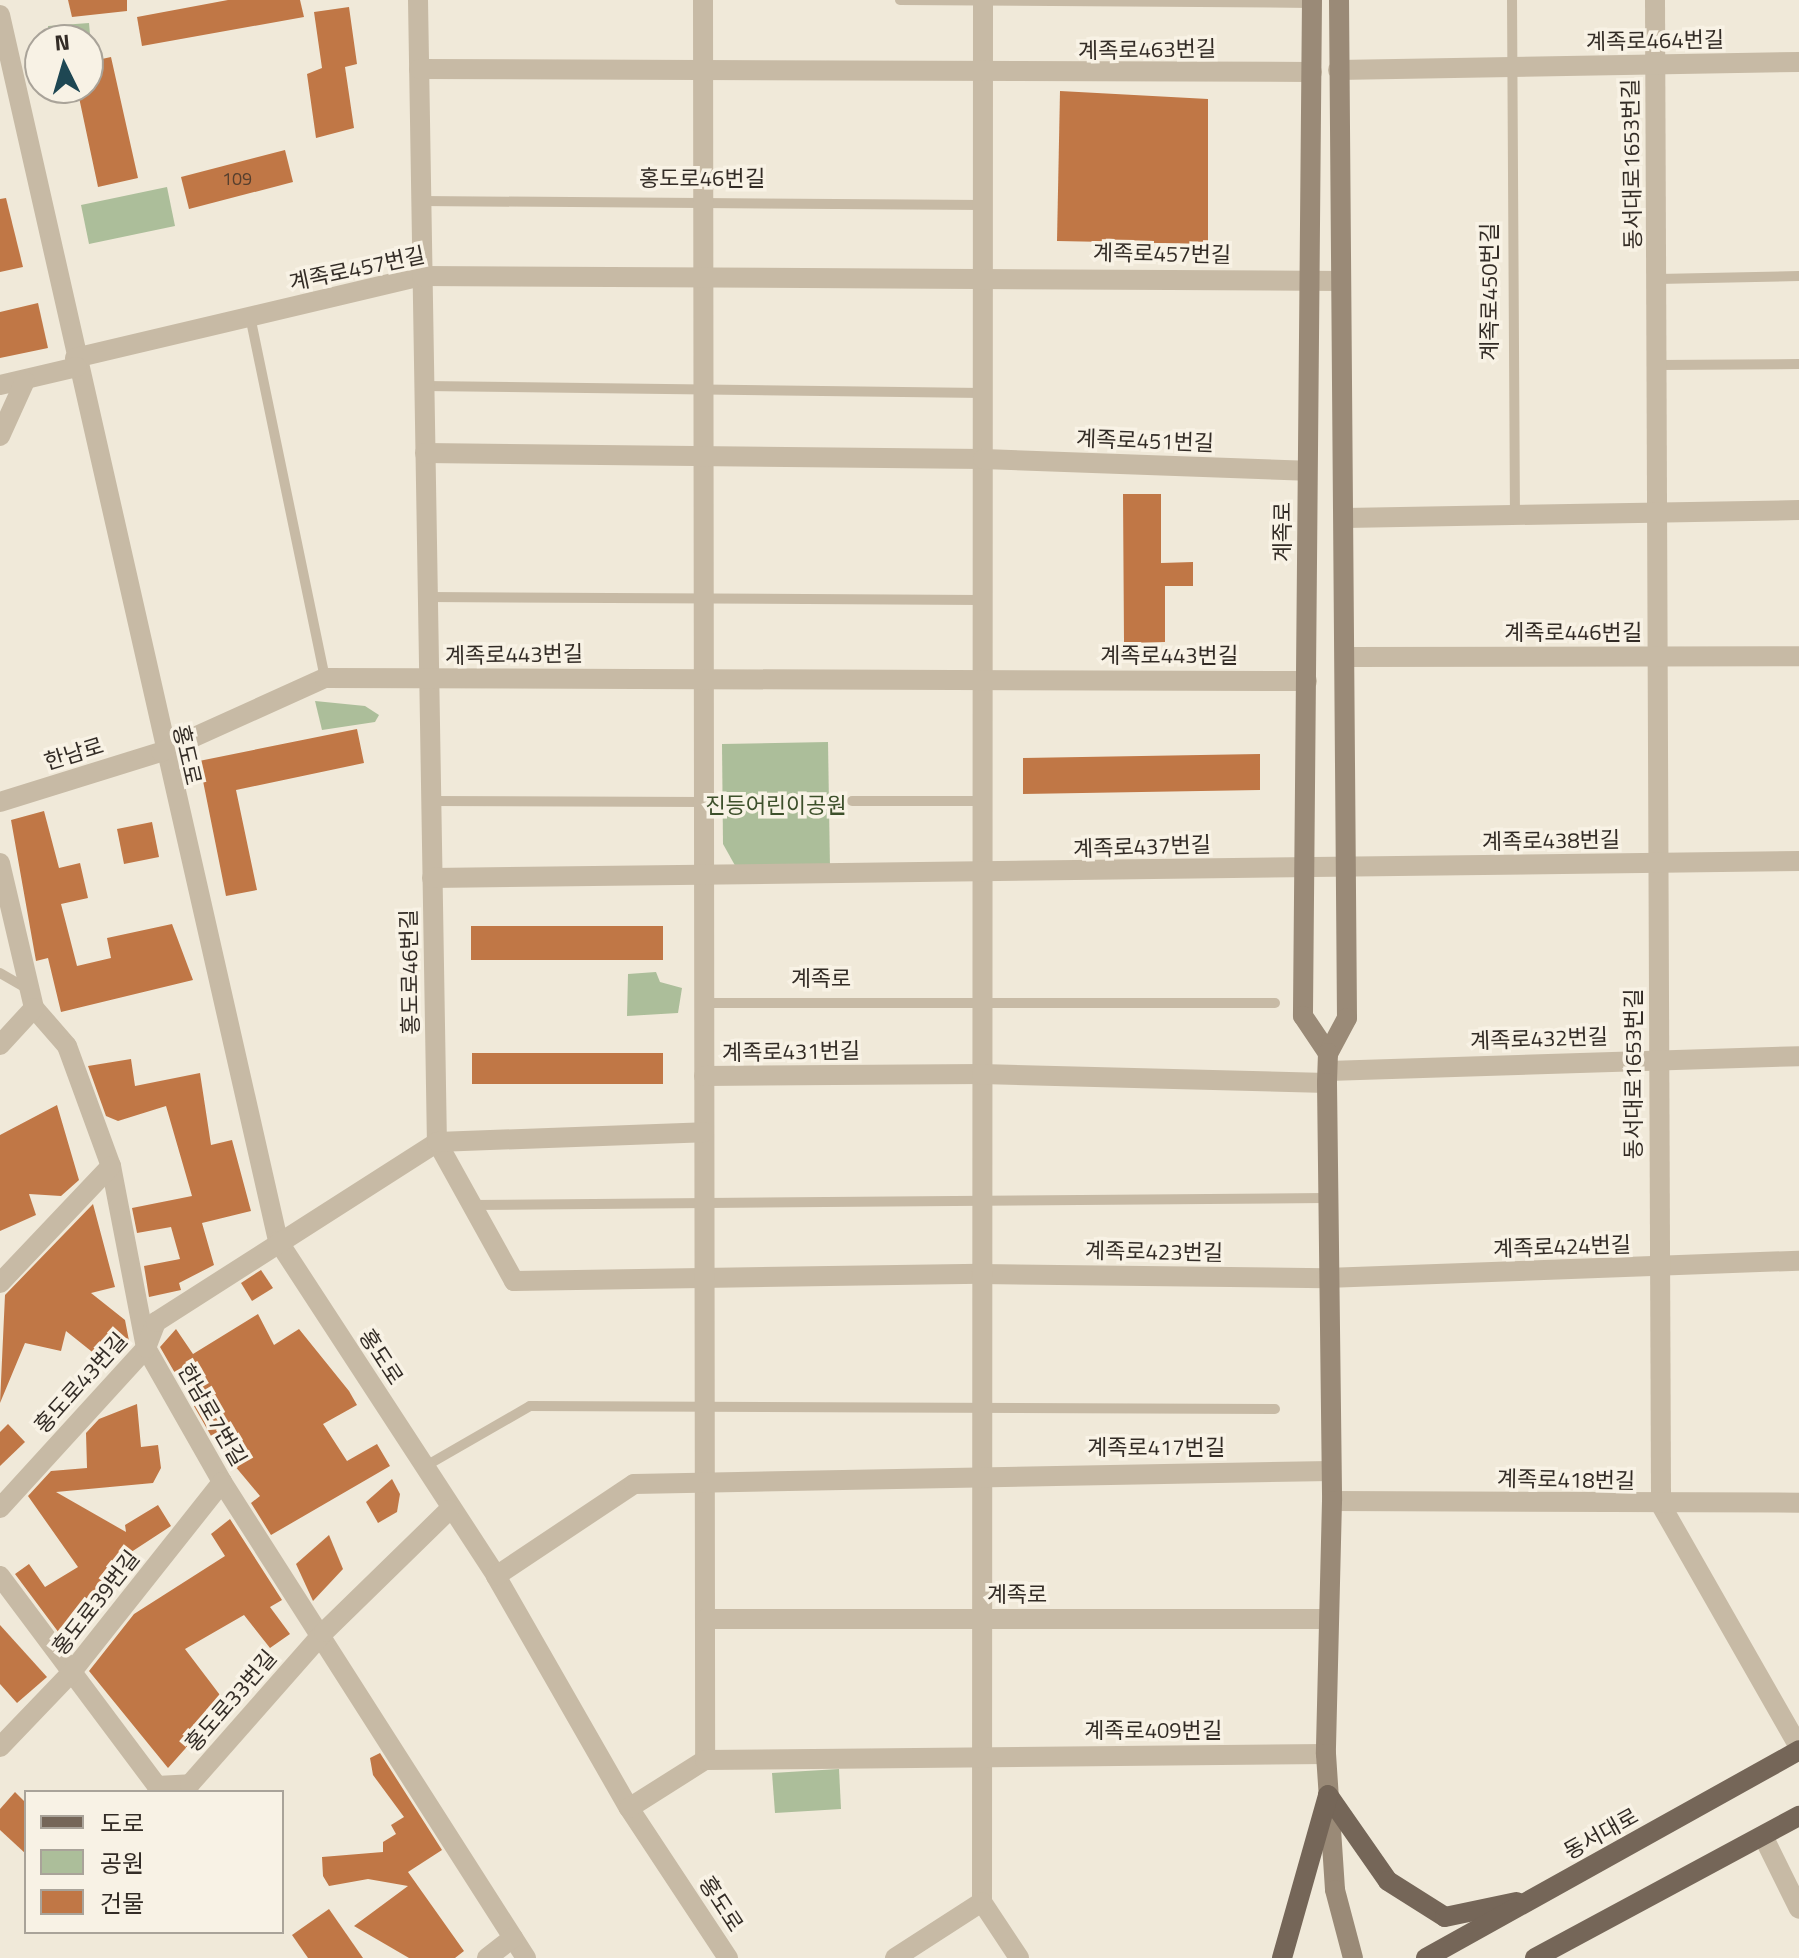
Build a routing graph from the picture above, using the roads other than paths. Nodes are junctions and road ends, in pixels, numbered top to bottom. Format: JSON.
{"nodes":[{"id":1,"x":418,"y":0,"type":"edge"},
{"id":2,"x":703,"y":0,"type":"edge"},
{"id":3,"x":900,"y":0,"type":"edge"},
{"id":4,"x":983,"y":0,"type":"edge"},
{"id":5,"x":1339,"y":0,"type":"edge"},
{"id":6,"x":1512,"y":0,"type":"edge"},
{"id":7,"x":1655,"y":0,"type":"edge"},
{"id":8,"x":1182,"y":1,"type":"edge"},
{"id":9,"x":1312,"y":1,"type":"edge"},
{"id":10,"x":0,"y":15,"type":"edge"},
{"id":11,"x":1799,"y":62,"type":"edge"},
{"id":12,"x":1654,"y":64,"type":"junction"},
{"id":13,"x":1512,"y":68,"type":"junction"},
{"id":14,"x":419,"y":69,"type":"junction"},
{"id":15,"x":1338,"y":70,"type":"junction"},
{"id":16,"x":1312,"y":72,"type":"junction"},
{"id":17,"x":703,"y":74,"type":"junction"},
{"id":18,"x":983,"y":76,"type":"junction"},
{"id":19,"x":421,"y":201,"type":"junction"},
{"id":20,"x":703,"y":203,"type":"junction"},
{"id":21,"x":983,"y":205,"type":"junction"},
{"id":22,"x":703,"y":273,"type":"junction"},
{"id":23,"x":983,"y":275,"type":"junction"},
{"id":24,"x":422,"y":276,"type":"junction"},
{"id":25,"x":1799,"y":276,"type":"edge"},
{"id":26,"x":1658,"y":279,"type":"junction"},
{"id":27,"x":1308,"y":280,"type":"junction"},
{"id":28,"x":1341,"y":281,"type":"junction"},
{"id":29,"x":250,"y":316,"type":"junction"},
{"id":30,"x":76,"y":363,"type":"junction"},
{"id":31,"x":1799,"y":364,"type":"edge"},
{"id":32,"x":1658,"y":365,"type":"junction"},
{"id":33,"x":25,"y":381,"type":"junction"},
{"id":34,"x":0,"y":385,"type":"edge"},
{"id":35,"x":424,"y":386,"type":"junction"},
{"id":36,"x":703,"y":391,"type":"junction"},
{"id":37,"x":983,"y":393,"type":"junction"},
{"id":38,"x":0,"y":436,"type":"edge"},
{"id":39,"x":425,"y":453,"type":"junction"},
{"id":40,"x":983,"y":459,"type":"junction"},
{"id":41,"x":703,"y":460,"type":"junction"},
{"id":42,"x":1306,"y":471,"type":"junction"},
{"id":43,"x":1799,"y":510,"type":"edge"},
{"id":44,"x":1659,"y":514,"type":"junction"},
{"id":45,"x":1515,"y":515,"type":"junction"},
{"id":46,"x":1345,"y":518,"type":"junction"},
{"id":47,"x":428,"y":597,"type":"junction"},
{"id":48,"x":703,"y":599,"type":"junction"},
{"id":49,"x":982,"y":600,"type":"junction"},
{"id":50,"x":1799,"y":656,"type":"edge"},
{"id":51,"x":1347,"y":657,"type":"junction"},
{"id":52,"x":1658,"y":657,"type":"junction"},
{"id":53,"x":704,"y":676,"type":"junction"},
{"id":54,"x":325,"y":678,"type":"junction"},
{"id":55,"x":429,"y":680,"type":"junction"},
{"id":56,"x":982,"y":680,"type":"junction"},
{"id":57,"x":1307,"y":681,"type":"junction"},
{"id":58,"x":161,"y":752,"type":"junction"},
{"id":59,"x":431,"y":801,"type":"junction"},
{"id":60,"x":852,"y":801,"type":"dead end"},
{"id":61,"x":982,"y":801,"type":"junction"},
{"id":62,"x":0,"y":802,"type":"edge"},
{"id":63,"x":704,"y":802,"type":"junction"},
{"id":64,"x":1799,"y":861,"type":"edge"},
{"id":65,"x":0,"y":863,"type":"edge"},
{"id":66,"x":1659,"y":864,"type":"junction"},
{"id":67,"x":1304,"y":865,"type":"junction"},
{"id":68,"x":1346,"y":867,"type":"junction"},
{"id":69,"x":982,"y":877,"type":"junction"},
{"id":70,"x":432,"y":878,"type":"junction"},
{"id":71,"x":704,"y":878,"type":"junction"},
{"id":72,"x":0,"y":973,"type":"edge"},
{"id":73,"x":31,"y":999,"type":"junction"},
{"id":74,"x":704,"y":1003,"type":"junction"},
{"id":75,"x":982,"y":1003,"type":"junction"},
{"id":76,"x":1275,"y":1003,"type":"dead end"},
{"id":77,"x":0,"y":1045,"type":"edge"},
{"id":78,"x":1799,"y":1056,"type":"edge"},
{"id":79,"x":1657,"y":1059,"type":"junction"},
{"id":80,"x":1328,"y":1069,"type":"junction"},
{"id":81,"x":982,"y":1074,"type":"junction"},
{"id":82,"x":704,"y":1076,"type":"junction"},
{"id":83,"x":704,"y":1132,"type":"junction"},
{"id":84,"x":437,"y":1142,"type":"junction"},
{"id":85,"x":111,"y":1166,"type":"junction"},
{"id":86,"x":1325,"y":1198,"type":"junction"},
{"id":87,"x":982,"y":1201,"type":"junction"},
{"id":88,"x":704,"y":1203,"type":"junction"},
{"id":89,"x":471,"y":1205,"type":"junction"},
{"id":90,"x":278,"y":1241,"type":"junction"},
{"id":91,"x":1799,"y":1261,"type":"edge"},
{"id":92,"x":1659,"y":1268,"type":"junction"},
{"id":93,"x":981,"y":1274,"type":"junction"},
{"id":94,"x":704,"y":1277,"type":"junction"},
{"id":95,"x":1326,"y":1278,"type":"junction"},
{"id":96,"x":0,"y":1283,"type":"edge"},
{"id":97,"x":146,"y":1348,"type":"junction"},
{"id":98,"x":705,"y":1406,"type":"junction"},
{"id":99,"x":981,"y":1408,"type":"junction"},
{"id":100,"x":1275,"y":1409,"type":"dead end"},
{"id":101,"x":424,"y":1467,"type":"junction"},
{"id":102,"x":1331,"y":1471,"type":"junction"},
{"id":103,"x":981,"y":1474,"type":"junction"},
{"id":104,"x":222,"y":1482,"type":"junction"},
{"id":105,"x":705,"y":1482,"type":"junction"},
{"id":106,"x":1332,"y":1501,"type":"junction"},
{"id":107,"x":1799,"y":1503,"type":"edge"},
{"id":108,"x":1661,"y":1505,"type":"junction"},
{"id":109,"x":0,"y":1508,"type":"edge"},
{"id":110,"x":449,"y":1510,"type":"junction"},
{"id":111,"x":0,"y":1576,"type":"edge"},
{"id":112,"x":496,"y":1576,"type":"junction"},
{"id":113,"x":705,"y":1619,"type":"junction"},
{"id":114,"x":981,"y":1619,"type":"junction"},
{"id":115,"x":1329,"y":1619,"type":"junction"},
{"id":116,"x":324,"y":1632,"type":"junction"},
{"id":117,"x":70,"y":1674,"type":"junction"},
{"id":118,"x":0,"y":1747,"type":"edge"},
{"id":119,"x":1799,"y":1748,"type":"edge"},
{"id":120,"x":1326,"y":1754,"type":"junction"},
{"id":121,"x":981,"y":1757,"type":"junction"},
{"id":122,"x":705,"y":1760,"type":"junction"},
{"id":123,"x":1328,"y":1795,"type":"junction"},
{"id":124,"x":629,"y":1808,"type":"junction"},
{"id":125,"x":1799,"y":1816,"type":"edge"},
{"id":126,"x":1763,"y":1836,"type":"junction"},
{"id":127,"x":1537,"y":1898,"type":"junction"},
{"id":128,"x":982,"y":1902,"type":"junction"},
{"id":129,"x":1799,"y":1909,"type":"edge"},
{"id":130,"x":513,"y":1938,"type":"junction"},
{"id":131,"x":1550,"y":1952,"type":"edge"},
{"id":132,"x":487,"y":1958,"type":"edge"},
{"id":133,"x":526,"y":1958,"type":"edge"},
{"id":134,"x":728,"y":1958,"type":"edge"},
{"id":135,"x":895,"y":1958,"type":"edge"},
{"id":136,"x":1019,"y":1958,"type":"edge"},
{"id":137,"x":1282,"y":1958,"type":"edge"},
{"id":138,"x":1353,"y":1958,"type":"edge"},
{"id":139,"x":1426,"y":1958,"type":"edge"},
{"id":140,"x":1535,"y":1958,"type":"edge"}],
"edges":[{"from":1,"to":14,"type":"street","name":"홍도로46번길"},
{"from":2,"to":17,"type":"street"},
{"from":3,"to":4,"type":"lane","name":"계족로"},
{"from":4,"to":8,"type":"lane","name":"계족로"},
{"from":4,"to":18,"type":"street"},
{"from":5,"to":15,"type":"main road"},
{"from":6,"to":13,"type":"lane"},
{"from":7,"to":12,"type":"street","name":"동서대로1653번길"},
{"from":8,"to":9,"type":"lane","name":"계족로"},
{"from":9,"to":16,"type":"main road","name":"계족로"},
{"from":10,"to":30,"type":"street","name":"홍도로"},
{"from":11,"to":12,"type":"street","name":"계족로464번길"},
{"from":12,"to":13,"type":"street","name":"계족로464번길"},
{"from":12,"to":26,"type":"street","name":"동서대로1653번길"},
{"from":13,"to":15,"type":"street","name":"계족로464번길"},
{"from":13,"to":45,"type":"lane","name":"계족로450번길"},
{"from":14,"to":17,"type":"street","name":"계족로463번길"},
{"from":14,"to":19,"type":"street","name":"홍도로46번길"},
{"from":15,"to":28,"type":"main road"},
{"from":16,"to":18,"type":"street","name":"계족로463번길"},
{"from":16,"to":27,"type":"main road","name":"계족로"},
{"from":17,"to":18,"type":"street","name":"계족로463번길"},
{"from":17,"to":20,"type":"street"},
{"from":18,"to":21,"type":"street"},
{"from":19,"to":20,"type":"lane","name":"홍도로46번길"},
{"from":19,"to":24,"type":"street","name":"홍도로46번길"},
{"from":20,"to":21,"type":"lane","name":"홍도로46번길"},
{"from":20,"to":22,"type":"street"},
{"from":21,"to":23,"type":"street"},
{"from":22,"to":23,"type":"street","name":"계족로457번길"},
{"from":22,"to":24,"type":"street","name":"계족로457번길"},
{"from":22,"to":36,"type":"street"},
{"from":23,"to":27,"type":"street","name":"계족로457번길"},
{"from":23,"to":37,"type":"street"},
{"from":24,"to":29,"type":"street","name":"계족로457번길"},
{"from":24,"to":35,"type":"street","name":"홍도로46번길"},
{"from":25,"to":26,"type":"lane","name":"동서대로1653번길"},
{"from":26,"to":32,"type":"street","name":"동서대로1653번길"},
{"from":27,"to":28,"type":"street","name":"계족로457번길"},
{"from":27,"to":42,"type":"main road","name":"계족로"},
{"from":28,"to":46,"type":"main road"},
{"from":29,"to":30,"type":"street","name":"계족로457번길"},
{"from":29,"to":54,"type":"lane"},
{"from":30,"to":33,"type":"street","name":"계족로457번길"},
{"from":30,"to":58,"type":"street","name":"홍도로"},
{"from":31,"to":32,"type":"lane"},
{"from":32,"to":44,"type":"street","name":"동서대로1653번길"},
{"from":33,"to":34,"type":"street","name":"계족로457번길"},
{"from":33,"to":38,"type":"street"},
{"from":35,"to":36,"type":"lane"},
{"from":35,"to":39,"type":"street","name":"홍도로46번길"},
{"from":36,"to":37,"type":"lane"},
{"from":36,"to":41,"type":"street"},
{"from":37,"to":40,"type":"street"},
{"from":39,"to":41,"type":"street","name":"계족로451번길"},
{"from":39,"to":47,"type":"street","name":"홍도로46번길"},
{"from":40,"to":41,"type":"street","name":"계족로451번길"},
{"from":40,"to":42,"type":"street","name":"계족로451번길"},
{"from":40,"to":49,"type":"street"},
{"from":41,"to":48,"type":"street"},
{"from":42,"to":57,"type":"main road","name":"계족로"},
{"from":43,"to":44,"type":"street"},
{"from":44,"to":45,"type":"street"},
{"from":44,"to":52,"type":"street","name":"동서대로1653번길"},
{"from":45,"to":46,"type":"street"},
{"from":46,"to":51,"type":"main road"},
{"from":47,"to":48,"type":"lane"},
{"from":47,"to":55,"type":"street","name":"홍도로46번길"},
{"from":48,"to":49,"type":"lane"},
{"from":48,"to":53,"type":"street"},
{"from":49,"to":56,"type":"street"},
{"from":50,"to":52,"type":"street","name":"계족로446번길"},
{"from":51,"to":52,"type":"street","name":"계족로446번길"},
{"from":51,"to":68,"type":"main road"},
{"from":52,"to":66,"type":"street","name":"동서대로1653번길"},
{"from":53,"to":55,"type":"street","name":"계족로443번길"},
{"from":53,"to":56,"type":"street","name":"계족로443번길"},
{"from":53,"to":63,"type":"street"},
{"from":54,"to":55,"type":"street","name":"계족로443번길"},
{"from":54,"to":58,"type":"street","name":"계족로443번길"},
{"from":55,"to":59,"type":"street","name":"홍도로46번길"},
{"from":56,"to":57,"type":"street","name":"계족로443번길"},
{"from":56,"to":61,"type":"street"},
{"from":57,"to":67,"type":"main road","name":"계족로"},
{"from":58,"to":62,"type":"street","name":"한남로"},
{"from":58,"to":90,"type":"street","name":"홍도로"},
{"from":59,"to":63,"type":"lane"},
{"from":59,"to":70,"type":"street","name":"홍도로46번길"},
{"from":60,"to":61,"type":"lane"},
{"from":61,"to":69,"type":"street"},
{"from":63,"to":71,"type":"street"},
{"from":64,"to":66,"type":"street","name":"계족로438번길"},
{"from":65,"to":73,"type":"street","name":"한남로7번길"},
{"from":66,"to":68,"type":"street","name":"계족로438번길"},
{"from":66,"to":79,"type":"street","name":"동서대로1653번길"},
{"from":67,"to":68,"type":"street","name":"계족로438번길"},
{"from":67,"to":69,"type":"street","name":"계족로437번길"},
{"from":67,"to":80,"type":"main road","name":"계족로"},
{"from":68,"to":80,"type":"main road"},
{"from":69,"to":71,"type":"street","name":"계족로437번길"},
{"from":69,"to":75,"type":"street"},
{"from":70,"to":71,"type":"street","name":"계족로437번길"},
{"from":70,"to":84,"type":"street","name":"홍도로46번길"},
{"from":71,"to":74,"type":"street","name":"계족로431번길"},
{"from":72,"to":73,"type":"lane"},
{"from":73,"to":77,"type":"street"},
{"from":73,"to":85,"type":"street","name":"한남로7번길"},
{"from":74,"to":75,"type":"lane","name":"계족로"},
{"from":74,"to":82,"type":"street","name":"계족로431번길"},
{"from":75,"to":76,"type":"lane","name":"계족로"},
{"from":75,"to":81,"type":"street"},
{"from":78,"to":79,"type":"street","name":"계족로432번길"},
{"from":79,"to":80,"type":"street","name":"계족로432번길"},
{"from":79,"to":92,"type":"street","name":"동서대로1653번길"},
{"from":80,"to":81,"type":"street","name":"계족로431번길"},
{"from":80,"to":86,"type":"main road"},
{"from":81,"to":82,"type":"street","name":"계족로431번길"},
{"from":81,"to":87,"type":"street"},
{"from":82,"to":83,"type":"street"},
{"from":83,"to":84,"type":"street"},
{"from":83,"to":88,"type":"street"},
{"from":84,"to":89,"type":"street","name":"계족로423번길"},
{"from":84,"to":90,"type":"street"},
{"from":85,"to":96,"type":"street"},
{"from":85,"to":97,"type":"street","name":"한남로7번길"},
{"from":86,"to":87,"type":"lane"},
{"from":86,"to":95,"type":"main road"},
{"from":87,"to":88,"type":"lane"},
{"from":87,"to":93,"type":"street"},
{"from":88,"to":89,"type":"lane"},
{"from":88,"to":94,"type":"street"},
{"from":89,"to":94,"type":"street","name":"계족로423번길"},
{"from":90,"to":97,"type":"street","name":"홍도로43번길"},
{"from":90,"to":101,"type":"street","name":"홍도로"},
{"from":91,"to":92,"type":"street","name":"계족로424번길"},
{"from":92,"to":95,"type":"street","name":"계족로424번길"},
{"from":92,"to":108,"type":"street","name":"동서대로1653번길"},
{"from":93,"to":94,"type":"street","name":"계족로423번길"},
{"from":93,"to":95,"type":"street","name":"계족로423번길"},
{"from":93,"to":99,"type":"street"},
{"from":94,"to":98,"type":"street"},
{"from":95,"to":102,"type":"main road"},
{"from":97,"to":104,"type":"street","name":"한남로7번길"},
{"from":97,"to":109,"type":"street","name":"홍도로43번길"},
{"from":98,"to":99,"type":"lane"},
{"from":98,"to":101,"type":"lane"},
{"from":98,"to":105,"type":"street"},
{"from":99,"to":100,"type":"lane"},
{"from":99,"to":103,"type":"street"},
{"from":101,"to":110,"type":"street","name":"홍도로"},
{"from":102,"to":103,"type":"street","name":"계족로417번길"},
{"from":102,"to":106,"type":"main road"},
{"from":103,"to":105,"type":"street","name":"계족로417번길"},
{"from":103,"to":114,"type":"street"},
{"from":104,"to":116,"type":"street","name":"한남로7번길"},
{"from":104,"to":117,"type":"street","name":"홍도로39번길"},
{"from":105,"to":112,"type":"street","name":"계족로417번길"},
{"from":105,"to":113,"type":"street"},
{"from":106,"to":108,"type":"street","name":"계족로418번길"},
{"from":106,"to":115,"type":"main road"},
{"from":107,"to":108,"type":"street","name":"계족로418번길"},
{"from":108,"to":119,"type":"street","name":"동서대로1653번길"},
{"from":110,"to":112,"type":"street","name":"홍도로"},
{"from":110,"to":116,"type":"street","name":"홍도로33번길"},
{"from":111,"to":117,"type":"street","name":"홍도로33번길"},
{"from":112,"to":124,"type":"street","name":"홍도로"},
{"from":113,"to":114,"type":"street","name":"계족로"},
{"from":113,"to":122,"type":"street"},
{"from":114,"to":115,"type":"street","name":"계족로"},
{"from":114,"to":121,"type":"street"},
{"from":115,"to":120,"type":"main road"},
{"from":116,"to":117,"type":"street","name":"홍도로33번길"},
{"from":116,"to":130,"type":"street","name":"한남로7번길"},
{"from":117,"to":118,"type":"street","name":"홍도로39번길"},
{"from":119,"to":127,"type":"main road","name":"동서대로"},
{"from":120,"to":121,"type":"street","name":"계족로409번길"},
{"from":120,"to":123,"type":"main road"},
{"from":121,"to":122,"type":"street","name":"계족로409번길"},
{"from":121,"to":128,"type":"street"},
{"from":122,"to":124,"type":"street"},
{"from":123,"to":127,"type":"main road"},
{"from":123,"to":137,"type":"main road"},
{"from":123,"to":138,"type":"main road"},
{"from":124,"to":134,"type":"street","name":"홍도로"},
{"from":125,"to":126,"type":"main road"},
{"from":126,"to":129,"type":"street"},
{"from":126,"to":131,"type":"main road"},
{"from":127,"to":139,"type":"main road","name":"동서대로"},
{"from":128,"to":135,"type":"street"},
{"from":128,"to":136,"type":"street"},
{"from":130,"to":132,"type":"street"},
{"from":130,"to":133,"type":"street","name":"한남로7번길"},
{"from":131,"to":140,"type":"main road"}]}
